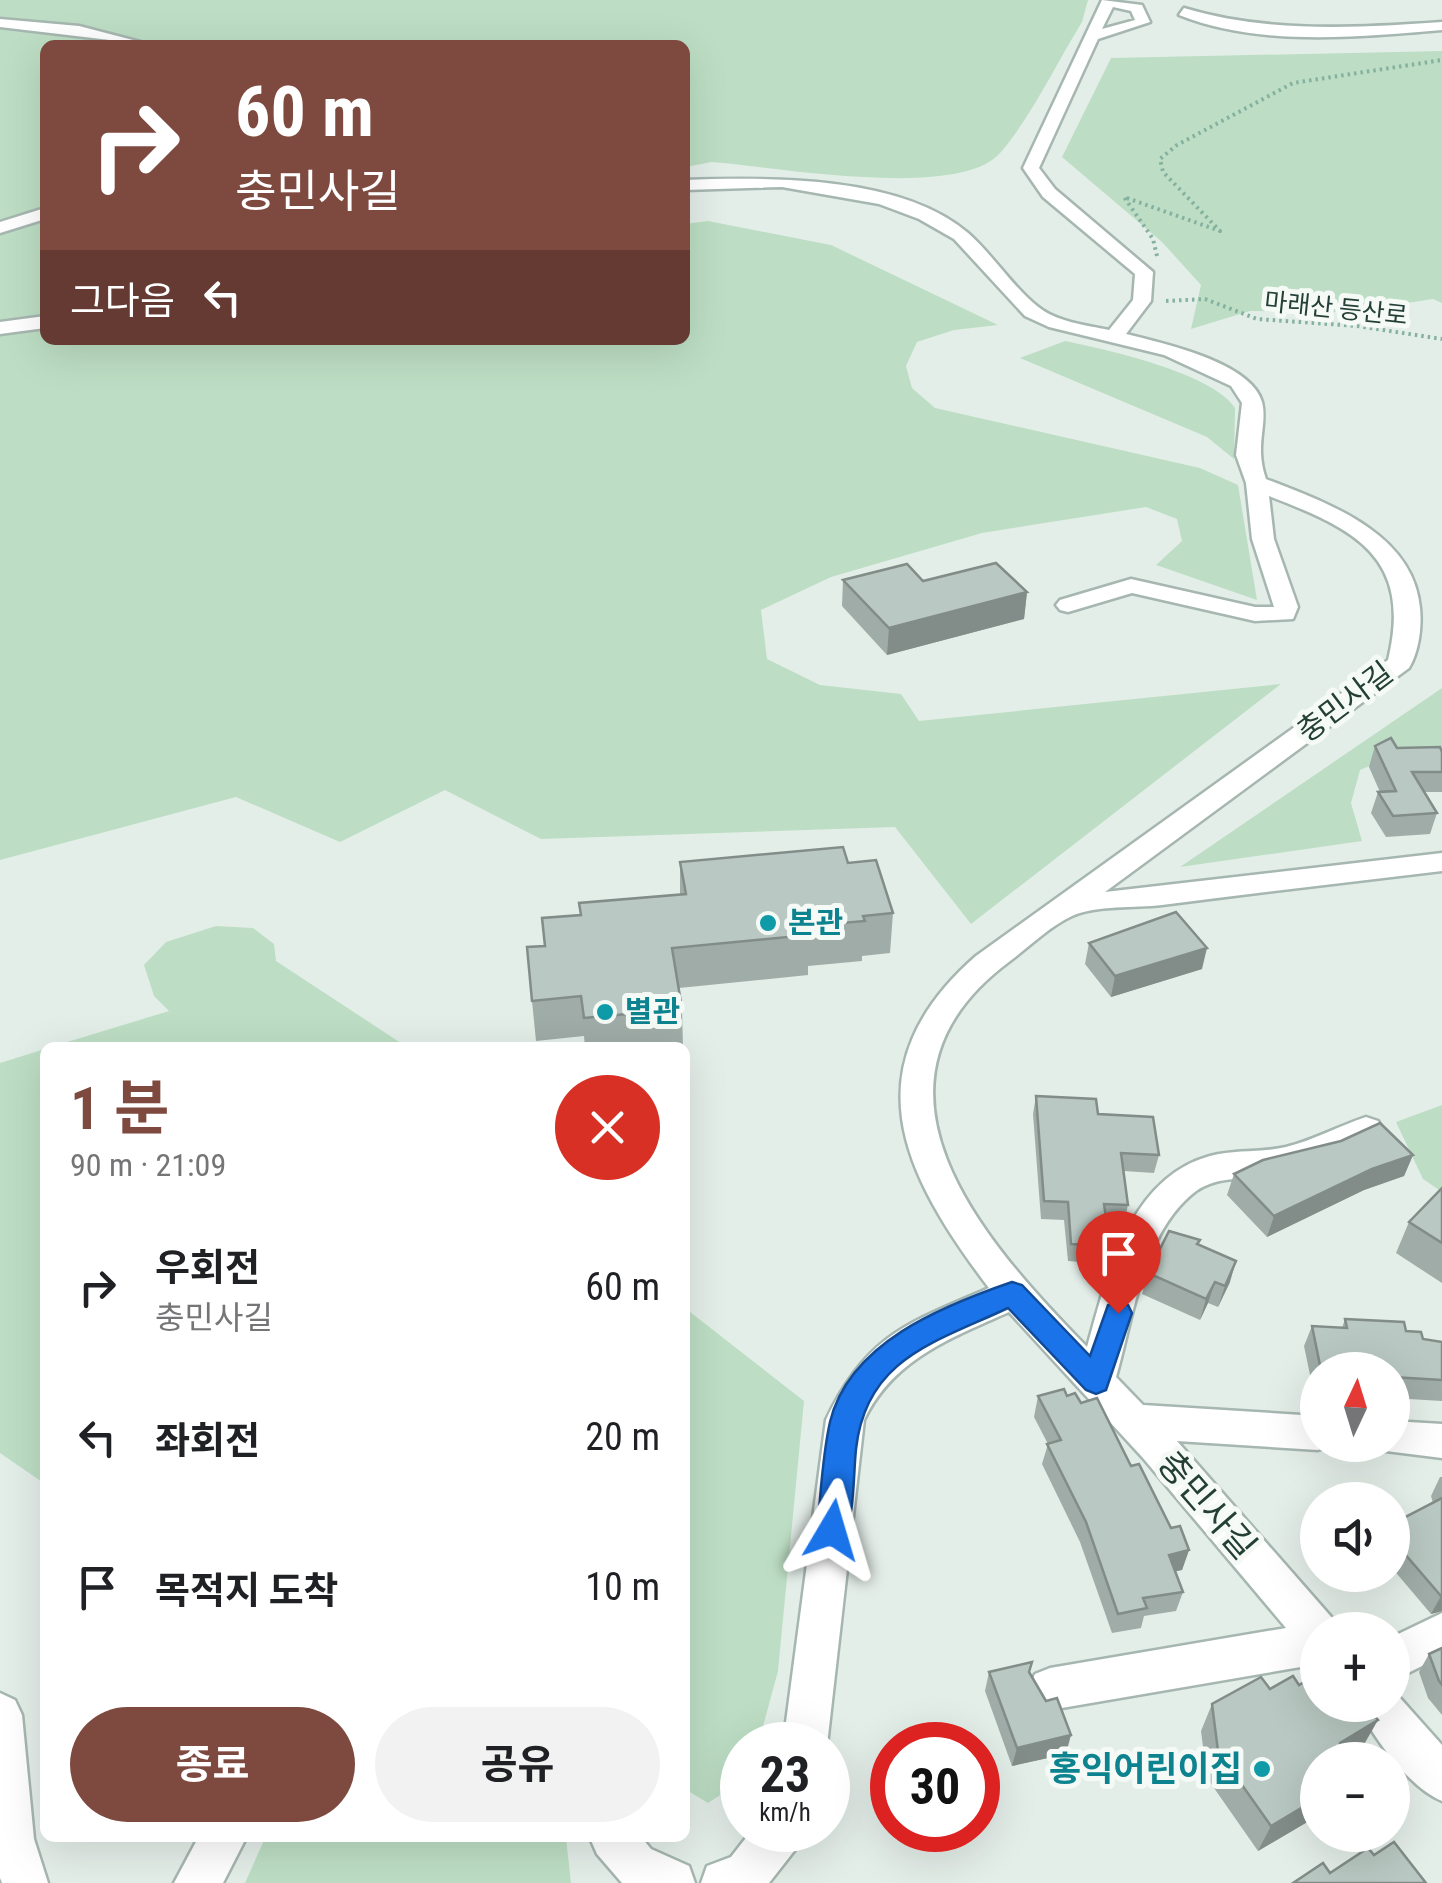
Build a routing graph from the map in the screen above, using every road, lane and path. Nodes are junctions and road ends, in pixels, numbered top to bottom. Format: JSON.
{"nodes":[{"id":1,"x":1109,"y":1,"type":"edge"},
{"id":2,"x":1184,"y":12,"type":"dead end"},
{"id":3,"x":0,"y":23,"type":"edge"},
{"id":4,"x":1442,"y":26,"type":"edge"},
{"id":5,"x":1093,"y":36,"type":"junction"},
{"id":6,"x":122,"y":40,"type":"edge"},
{"id":7,"x":1442,"y":60,"type":"edge"},
{"id":8,"x":690,"y":185,"type":"edge"},
{"id":9,"x":40,"y":214,"type":"edge"},
{"id":10,"x":0,"y":228,"type":"edge"},
{"id":11,"x":1141,"y":268,"type":"junction"},
{"id":12,"x":40,"y":323,"type":"edge"},
{"id":13,"x":0,"y":328,"type":"edge"},
{"id":14,"x":1114,"y":337,"type":"junction"},
{"id":15,"x":1442,"y":339,"type":"edge"},
{"id":16,"x":1146,"y":344,"type":"junction"},
{"id":17,"x":1257,"y":482,"type":"junction"},
{"id":18,"x":1068,"y":605,"type":"dead end"},
{"id":19,"x":1442,"y":862,"type":"edge"},
{"id":20,"x":1061,"y":906,"type":"junction"},
{"id":21,"x":1366,"y":1130,"type":"edge"},
{"id":22,"x":1012,"y":1294,"type":"junction"},
{"id":23,"x":1096,"y":1381,"type":"junction"},
{"id":24,"x":1134,"y":1422,"type":"junction"},
{"id":25,"x":1300,"y":1432,"type":"edge"},
{"id":26,"x":1410,"y":1439,"type":"edge"},
{"id":27,"x":1442,"y":1441,"type":"edge"},
{"id":28,"x":1300,"y":1612,"type":"edge"},
{"id":29,"x":1442,"y":1633,"type":"edge"},
{"id":30,"x":1300,"y":1646,"type":"edge"},
{"id":31,"x":1410,"y":1650,"type":"edge"},
{"id":32,"x":1050,"y":1689,"type":"dead end"},
{"id":33,"x":0,"y":1715,"type":"edge"},
{"id":34,"x":807,"y":1722,"type":"edge"},
{"id":35,"x":1394,"y":1722,"type":"edge"},
{"id":36,"x":1442,"y":1779,"type":"edge"},
{"id":37,"x":221,"y":1842,"type":"edge"},
{"id":38,"x":616,"y":1842,"type":"edge"},
{"id":39,"x":765,"y":1852,"type":"edge"},
{"id":40,"x":25,"y":1883,"type":"edge"},
{"id":41,"x":196,"y":1883,"type":"edge"},
{"id":42,"x":672,"y":1883,"type":"edge"},
{"id":43,"x":724,"y":1883,"type":"edge"}],
"edges":[{"from":1,"to":5,"type":"street"},
{"from":1,"to":5,"type":"street"},
{"from":2,"to":4,"type":"street"},
{"from":3,"to":6,"type":"street"},
{"from":5,"to":11,"type":"street"},
{"from":7,"to":11,"type":"path"},
{"from":8,"to":14,"type":"street"},
{"from":9,"to":10,"type":"street"},
{"from":11,"to":14,"type":"street"},
{"from":12,"to":13,"type":"street"},
{"from":14,"to":16,"type":"street"},
{"from":15,"to":16,"type":"path","name":"마래산 등산로"},
{"from":16,"to":17,"type":"street"},
{"from":17,"to":18,"type":"street"},
{"from":17,"to":20,"type":"street","name":"충민사길"},
{"from":19,"to":20,"type":"street"},
{"from":20,"to":22,"type":"street","name":"충민사길"},
{"from":21,"to":23,"type":"street"},
{"from":22,"to":23,"type":"street","name":"충민사길"},
{"from":22,"to":34,"type":"street"},
{"from":23,"to":24,"type":"street","name":"충민사길"},
{"from":24,"to":25,"type":"street"},
{"from":24,"to":28,"type":"street","name":"충민사길"},
{"from":26,"to":27,"type":"street"},
{"from":29,"to":31,"type":"street"},
{"from":30,"to":32,"type":"street"},
{"from":33,"to":40,"type":"street"},
{"from":35,"to":36,"type":"street"},
{"from":37,"to":41,"type":"street"},
{"from":38,"to":42,"type":"street"},
{"from":39,"to":43,"type":"street"}]}
